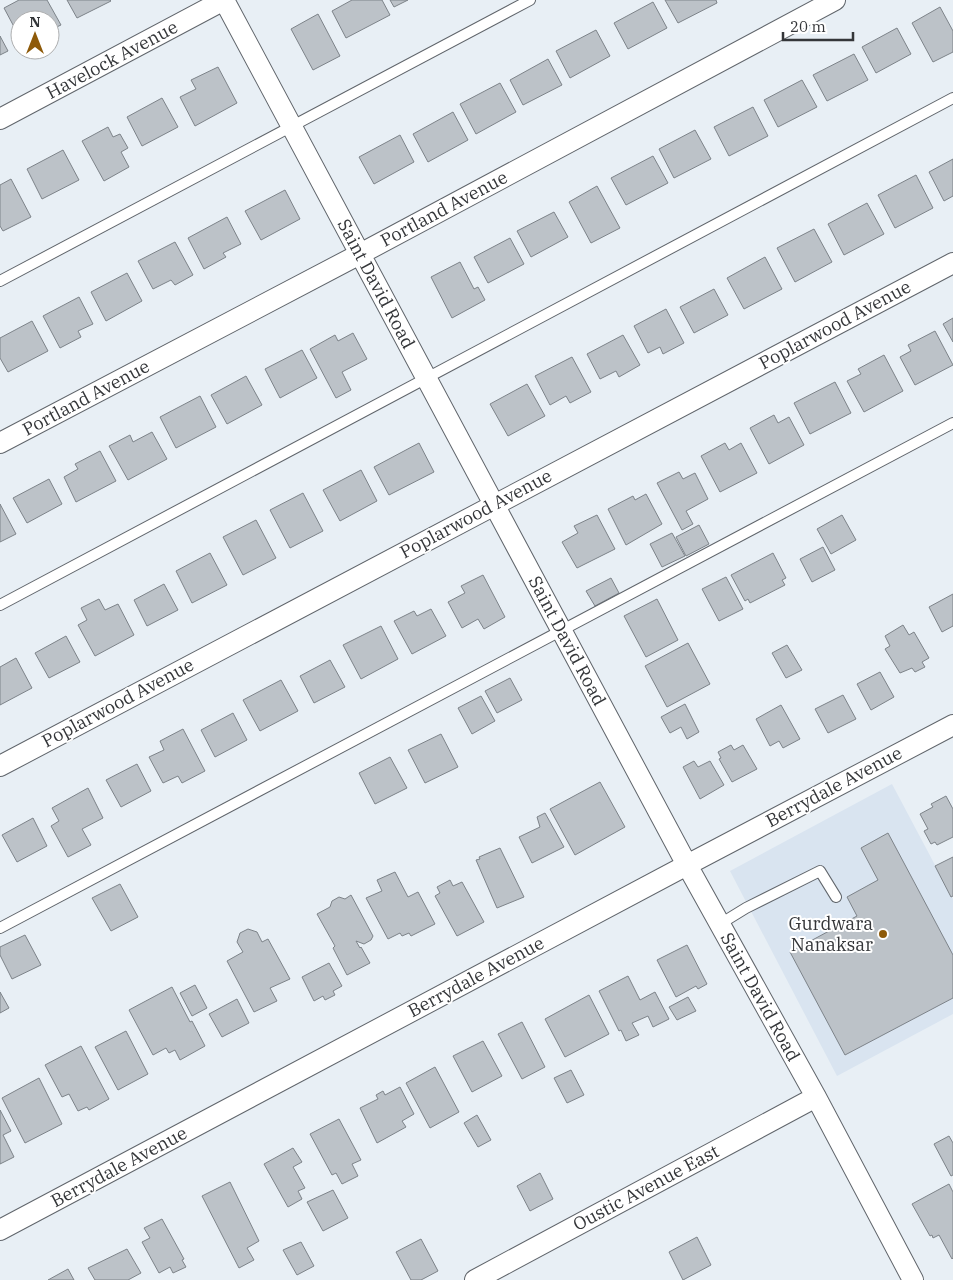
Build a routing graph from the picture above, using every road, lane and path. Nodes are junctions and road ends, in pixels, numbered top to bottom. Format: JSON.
{"nodes":[{"id":1,"x":224,"y":0,"type":"edge"},
{"id":2,"x":530,"y":0,"type":"edge"},
{"id":3,"x":835,"y":0,"type":"edge"},
{"id":4,"x":953,"y":98,"type":"edge"},
{"id":5,"x":0,"y":120,"type":"edge"},
{"id":6,"x":292,"y":126,"type":"junction"},
{"id":7,"x":360,"y":254,"type":"junction"},
{"id":8,"x":953,"y":263,"type":"edge"},
{"id":9,"x":0,"y":281,"type":"edge"},
{"id":10,"x":426,"y":378,"type":"junction"},
{"id":11,"x":953,"y":422,"type":"edge"},
{"id":12,"x":0,"y":444,"type":"edge"},
{"id":13,"x":494,"y":504,"type":"junction"},
{"id":14,"x":0,"y":605,"type":"edge"},
{"id":15,"x":561,"y":631,"type":"junction"},
{"id":16,"x":953,"y":725,"type":"edge"},
{"id":17,"x":0,"y":766,"type":"edge"},
{"id":18,"x":687,"y":865,"type":"junction"},
{"id":19,"x":836,"y":896,"type":"dead end"},
{"id":20,"x":720,"y":924,"type":"junction"},
{"id":21,"x":0,"y":928,"type":"edge"},
{"id":22,"x":816,"y":1097,"type":"junction"},
{"id":23,"x":0,"y":1230,"type":"edge"},
{"id":24,"x":475,"y":1280,"type":"edge"},
{"id":25,"x":913,"y":1280,"type":"edge"}],
"edges":[{"from":1,"to":5,"type":"street","name":"Havelock Avenue"},
{"from":1,"to":6,"type":"street","name":"Saint David Road"},
{"from":2,"to":6,"type":"lane"},
{"from":3,"to":7,"type":"street","name":"Portland Avenue"},
{"from":4,"to":10,"type":"lane"},
{"from":6,"to":7,"type":"street","name":"Saint David Road"},
{"from":6,"to":9,"type":"lane"},
{"from":7,"to":10,"type":"street","name":"Saint David Road"},
{"from":7,"to":12,"type":"street","name":"Portland Avenue"},
{"from":8,"to":13,"type":"street","name":"Poplarwood Avenue"},
{"from":10,"to":13,"type":"street","name":"Saint David Road"},
{"from":10,"to":14,"type":"lane"},
{"from":11,"to":15,"type":"lane"},
{"from":13,"to":15,"type":"street","name":"Saint David Road"},
{"from":13,"to":17,"type":"street","name":"Poplarwood Avenue"},
{"from":15,"to":18,"type":"street","name":"Saint David Road"},
{"from":15,"to":21,"type":"lane"},
{"from":16,"to":18,"type":"street","name":"Berrydale Avenue"},
{"from":18,"to":20,"type":"street","name":"Saint David Road"},
{"from":18,"to":23,"type":"street","name":"Berrydale Avenue"},
{"from":19,"to":20,"type":"lane"},
{"from":20,"to":22,"type":"street","name":"Saint David Road"},
{"from":22,"to":24,"type":"street","name":"Oustic Avenue East"},
{"from":22,"to":25,"type":"street","name":"Saint David Road"}]}
